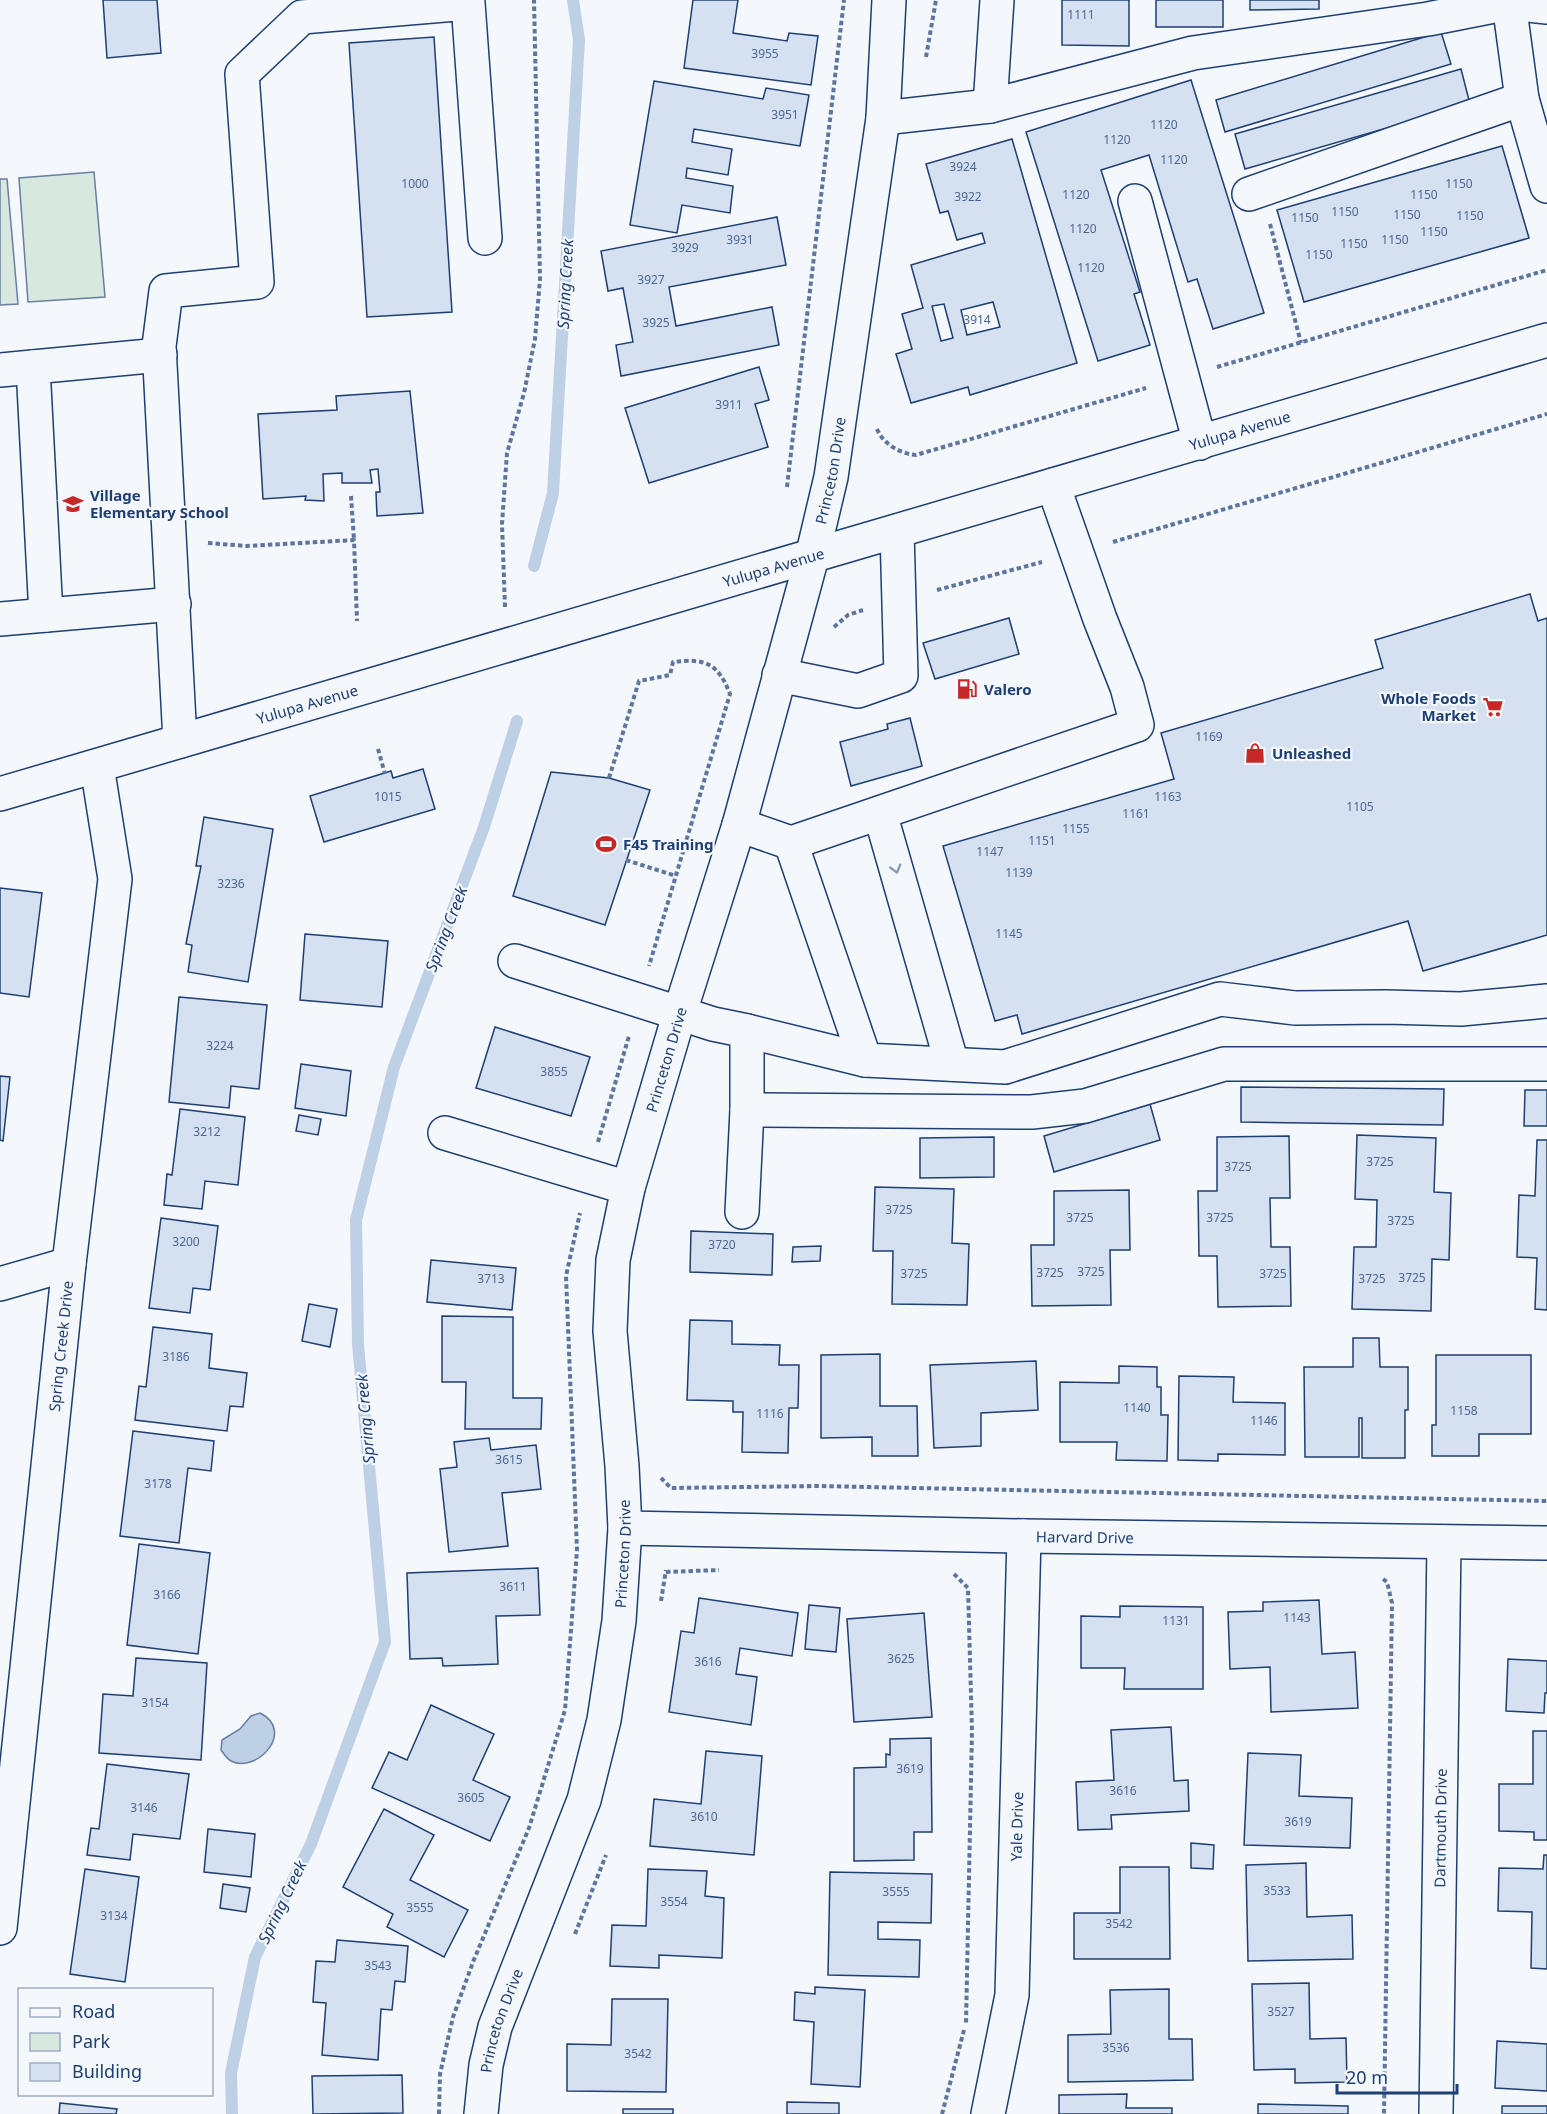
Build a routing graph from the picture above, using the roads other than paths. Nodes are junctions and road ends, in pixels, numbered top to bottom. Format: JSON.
{"nodes":[{"id":1,"x":889,"y":0,"type":"edge"},
{"id":2,"x":997,"y":0,"type":"edge"},
{"id":3,"x":1509,"y":3,"type":"junction"},
{"id":4,"x":1547,"y":7,"type":"edge"},
{"id":5,"x":1522,"y":99,"type":"junction"},
{"id":6,"x":990,"y":105,"type":"junction"},
{"id":7,"x":883,"y":118,"type":"junction"},
{"id":8,"x":1547,"y":186,"type":"edge"},
{"id":9,"x":1255,"y":192,"type":"road end"},
{"id":10,"x":1135,"y":201,"type":"dead end"},
{"id":11,"x":485,"y":238,"type":"dead end"},
{"id":12,"x":1547,"y":340,"type":"edge"},
{"id":13,"x":160,"y":355,"type":"junction"},
{"id":14,"x":33,"y":367,"type":"junction"},
{"id":15,"x":0,"y":370,"type":"edge"},
{"id":16,"x":1200,"y":443,"type":"junction"},
{"id":17,"x":1053,"y":485,"type":"junction"},
{"id":18,"x":897,"y":531,"type":"junction"},
{"id":19,"x":812,"y":557,"type":"junction"},
{"id":20,"x":174,"y":604,"type":"junction"},
{"id":21,"x":46,"y":615,"type":"junction"},
{"id":22,"x":0,"y":619,"type":"edge"},
{"id":23,"x":779,"y":675,"type":"junction"},
{"id":24,"x":180,"y":741,"type":"junction"},
{"id":25,"x":98,"y":766,"type":"junction"},
{"id":26,"x":0,"y":794,"type":"edge"},
{"id":27,"x":880,"y":813,"type":"junction"},
{"id":28,"x":739,"y":825,"type":"junction"},
{"id":29,"x":791,"y":843,"type":"junction"},
{"id":30,"x":515,"y":961,"type":"dead end"},
{"id":31,"x":1547,"y":1001,"type":"edge"},
{"id":32,"x":680,"y":1012,"type":"junction"},
{"id":33,"x":747,"y":1031,"type":"junction"},
{"id":34,"x":865,"y":1060,"type":"junction"},
{"id":35,"x":952,"y":1064,"type":"junction"},
{"id":36,"x":1547,"y":1064,"type":"edge"},
{"id":37,"x":747,"y":1110,"type":"junction"},
{"id":38,"x":445,"y":1133,"type":"dead end"},
{"id":39,"x":628,"y":1188,"type":"junction"},
{"id":40,"x":742,"y":1212,"type":"dead end"},
{"id":41,"x":69,"y":1264,"type":"junction"},
{"id":42,"x":0,"y":1284,"type":"edge"},
{"id":43,"x":625,"y":1528,"type":"junction"},
{"id":44,"x":1024,"y":1536,"type":"junction"},
{"id":45,"x":1444,"y":1542,"type":"junction"},
{"id":46,"x":1547,"y":1543,"type":"edge"},
{"id":47,"x":0,"y":1928,"type":"edge"},
{"id":48,"x":481,"y":2114,"type":"edge"},
{"id":49,"x":988,"y":2114,"type":"edge"},
{"id":50,"x":1436,"y":2114,"type":"edge"}],
"edges":[{"from":1,"to":7,"type":"street","name":"Princeton Drive"},
{"from":2,"to":6,"type":"street"},
{"from":3,"to":4,"type":"street"},
{"from":3,"to":5,"type":"street"},
{"from":3,"to":6,"type":"street"},
{"from":5,"to":8,"type":"street"},
{"from":5,"to":9,"type":"street"},
{"from":6,"to":7,"type":"street"},
{"from":7,"to":19,"type":"street","name":"Princeton Drive"},
{"from":10,"to":16,"type":"street"},
{"from":11,"to":13,"type":"street"},
{"from":12,"to":16,"type":"street","name":"Yulupa Avenue"},
{"from":13,"to":14,"type":"street"},
{"from":13,"to":20,"type":"street"},
{"from":14,"to":15,"type":"street"},
{"from":14,"to":21,"type":"street"},
{"from":16,"to":17,"type":"street","name":"Yulupa Avenue"},
{"from":17,"to":18,"type":"street","name":"Yulupa Avenue"},
{"from":17,"to":27,"type":"street"},
{"from":18,"to":19,"type":"street","name":"Yulupa Avenue"},
{"from":18,"to":23,"type":"street"},
{"from":19,"to":23,"type":"street","name":"Princeton Drive"},
{"from":19,"to":24,"type":"street","name":"Yulupa Avenue"},
{"from":20,"to":21,"type":"street"},
{"from":20,"to":24,"type":"street"},
{"from":21,"to":22,"type":"street"},
{"from":23,"to":28,"type":"street","name":"Princeton Drive"},
{"from":24,"to":25,"type":"street","name":"Yulupa Avenue"},
{"from":25,"to":26,"type":"street","name":"Yulupa Avenue"},
{"from":25,"to":41,"type":"street","name":"Spring Creek Drive"},
{"from":27,"to":29,"type":"street"},
{"from":27,"to":35,"type":"street","one_way":true},
{"from":28,"to":29,"type":"street"},
{"from":28,"to":32,"type":"street","name":"Princeton Drive"},
{"from":29,"to":34,"type":"street"},
{"from":30,"to":32,"type":"street"},
{"from":31,"to":35,"type":"street"},
{"from":32,"to":33,"type":"street"},
{"from":32,"to":39,"type":"street","name":"Princeton Drive"},
{"from":33,"to":34,"type":"street"},
{"from":33,"to":37,"type":"street"},
{"from":34,"to":35,"type":"street"},
{"from":36,"to":37,"type":"street"},
{"from":37,"to":40,"type":"street"},
{"from":38,"to":39,"type":"street"},
{"from":39,"to":43,"type":"street","name":"Princeton Drive"},
{"from":41,"to":42,"type":"street"},
{"from":41,"to":47,"type":"street","name":"Spring Creek Drive"},
{"from":43,"to":44,"type":"street","name":"Harvard Drive"},
{"from":43,"to":48,"type":"street","name":"Princeton Drive"},
{"from":44,"to":45,"type":"street","name":"Harvard Drive"},
{"from":44,"to":49,"type":"street","name":"Yale Drive"},
{"from":45,"to":46,"type":"street","name":"Harvard Drive"},
{"from":45,"to":50,"type":"street","name":"Dartmouth Drive"}]}
